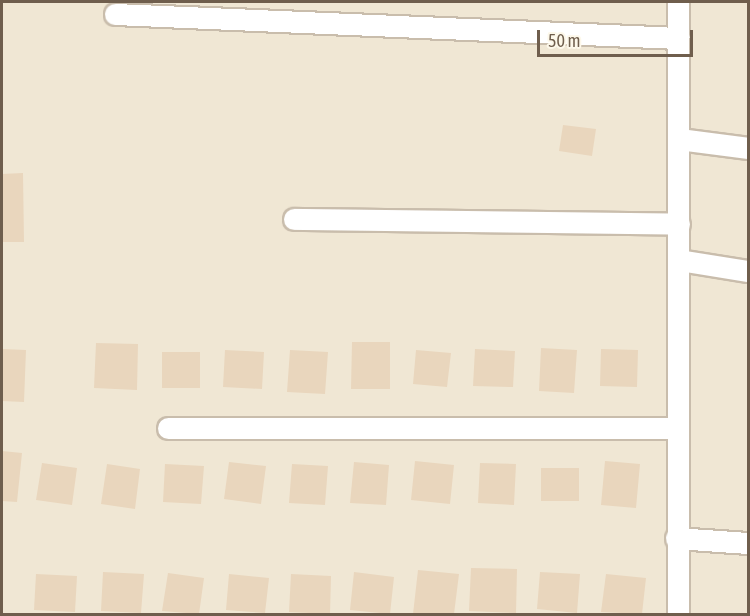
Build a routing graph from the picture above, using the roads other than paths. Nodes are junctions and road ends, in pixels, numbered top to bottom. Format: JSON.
{"nodes":[{"id":1,"x":678,"y":2,"type":"edge"},
{"id":2,"x":115,"y":14,"type":"dead end"},
{"id":3,"x":678,"y":38,"type":"junction"},
{"id":4,"x":679,"y":139,"type":"junction"},
{"id":5,"x":748,"y":148,"type":"edge"},
{"id":6,"x":294,"y":219,"type":"dead end"},
{"id":7,"x":679,"y":224,"type":"junction"},
{"id":8,"x":679,"y":260,"type":"junction"},
{"id":9,"x":748,"y":271,"type":"edge"},
{"id":10,"x":168,"y":428,"type":"dead end"},
{"id":11,"x":677,"y":428,"type":"junction"},
{"id":12,"x":676,"y":538,"type":"junction"},
{"id":13,"x":748,"y":543,"type":"edge"},
{"id":14,"x":678,"y":615,"type":"edge"}],
"edges":[{"from":1,"to":3,"type":"street"},
{"from":2,"to":3,"type":"street"},
{"from":3,"to":4,"type":"street"},
{"from":4,"to":5,"type":"street"},
{"from":4,"to":7,"type":"street"},
{"from":6,"to":7,"type":"street"},
{"from":7,"to":8,"type":"street"},
{"from":8,"to":9,"type":"street"},
{"from":8,"to":11,"type":"street"},
{"from":10,"to":11,"type":"street"},
{"from":11,"to":12,"type":"street"},
{"from":12,"to":13,"type":"street"},
{"from":12,"to":14,"type":"street"}]}
